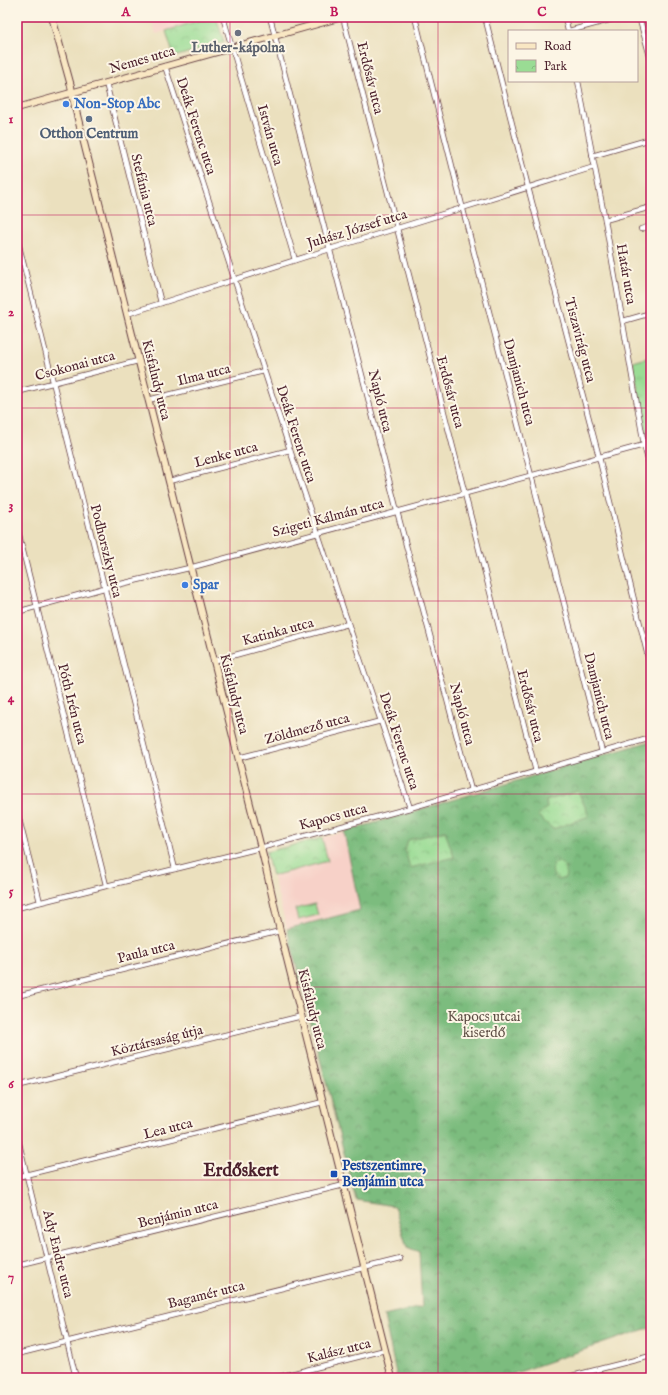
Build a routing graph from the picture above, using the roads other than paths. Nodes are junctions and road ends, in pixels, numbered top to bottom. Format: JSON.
{"nodes":[{"id":1,"x":52,"y":17,"type":"edge"},
{"id":2,"x":223,"y":17,"type":"edge"},
{"id":3,"x":270,"y":17,"type":"edge"},
{"id":4,"x":343,"y":17,"type":"edge"},
{"id":5,"x":414,"y":17,"type":"edge"},
{"id":6,"x":485,"y":17,"type":"edge"},
{"id":7,"x":565,"y":17,"type":"edge"},
{"id":8,"x":620,"y":17,"type":"edge"},
{"id":9,"x":638,"y":17,"type":"edge"},
{"id":10,"x":569,"y":30,"type":"edge"},
{"id":11,"x":573,"y":30,"type":"edge"},
{"id":12,"x":275,"y":36,"type":"junction"},
{"id":13,"x":232,"y":47,"type":"junction"},
{"id":14,"x":651,"y":60,"type":"edge"},
{"id":15,"x":165,"y":66,"type":"junction"},
{"id":16,"x":578,"y":82,"type":"edge"},
{"id":17,"x":106,"y":83,"type":"junction"},
{"id":18,"x":72,"y":92,"type":"junction"},
{"id":19,"x":17,"y":108,"type":"edge"},
{"id":20,"x":651,"y":139,"type":"edge"},
{"id":21,"x":592,"y":156,"type":"junction"},
{"id":22,"x":594,"y":167,"type":"junction"},
{"id":23,"x":528,"y":187,"type":"junction"},
{"id":24,"x":651,"y":207,"type":"edge"},
{"id":25,"x":462,"y":208,"type":"junction"},
{"id":26,"x":605,"y":220,"type":"junction"},
{"id":27,"x":651,"y":226,"type":"edge"},
{"id":28,"x":396,"y":228,"type":"junction"},
{"id":29,"x":641,"y":229,"type":"dead end"},
{"id":30,"x":17,"y":238,"type":"edge"},
{"id":31,"x":330,"y":249,"type":"junction"},
{"id":32,"x":295,"y":260,"type":"junction"},
{"id":33,"x":234,"y":280,"type":"junction"},
{"id":34,"x":161,"y":303,"type":"junction"},
{"id":35,"x":651,"y":312,"type":"edge"},
{"id":36,"x":127,"y":314,"type":"junction"},
{"id":37,"x":623,"y":321,"type":"junction"},
{"id":38,"x":138,"y":361,"type":"junction"},
{"id":39,"x":264,"y":371,"type":"junction"},
{"id":40,"x":53,"y":383,"type":"junction"},
{"id":41,"x":17,"y":392,"type":"edge"},
{"id":42,"x":148,"y":400,"type":"junction"},
{"id":43,"x":644,"y":445,"type":"junction"},
{"id":44,"x":290,"y":450,"type":"junction"},
{"id":45,"x":600,"y":456,"type":"junction"},
{"id":46,"x":651,"y":471,"type":"edge"},
{"id":47,"x":532,"y":475,"type":"junction"},
{"id":48,"x":169,"y":482,"type":"junction"},
{"id":49,"x":465,"y":493,"type":"junction"},
{"id":50,"x":397,"y":511,"type":"junction"},
{"id":51,"x":17,"y":527,"type":"edge"},
{"id":52,"x":318,"y":532,"type":"junction"},
{"id":53,"x":189,"y":568,"type":"junction"},
{"id":54,"x":104,"y":588,"type":"junction"},
{"id":55,"x":37,"y":606,"type":"junction"},
{"id":56,"x":17,"y":612,"type":"edge"},
{"id":57,"x":348,"y":624,"type":"junction"},
{"id":58,"x":213,"y":662,"type":"junction"},
{"id":59,"x":651,"y":670,"type":"edge"},
{"id":60,"x":381,"y":721,"type":"junction"},
{"id":61,"x":651,"y":738,"type":"edge"},
{"id":62,"x":602,"y":752,"type":"junction"},
{"id":63,"x":238,"y":758,"type":"junction"},
{"id":64,"x":536,"y":772,"type":"junction"},
{"id":65,"x":471,"y":790,"type":"junction"},
{"id":66,"x":410,"y":808,"type":"junction"},
{"id":67,"x":17,"y":811,"type":"edge"},
{"id":68,"x":260,"y":848,"type":"junction"},
{"id":69,"x":174,"y":869,"type":"junction"},
{"id":70,"x":106,"y":885,"type":"junction"},
{"id":71,"x":40,"y":902,"type":"junction"},
{"id":72,"x":17,"y":908,"type":"edge"},
{"id":73,"x":280,"y":931,"type":"junction"},
{"id":74,"x":17,"y":996,"type":"edge"},
{"id":75,"x":302,"y":1016,"type":"junction"},
{"id":76,"x":17,"y":1086,"type":"edge"},
{"id":77,"x":323,"y":1102,"type":"junction"},
{"id":78,"x":17,"y":1135,"type":"edge"},
{"id":79,"x":27,"y":1175,"type":"junction"},
{"id":80,"x":17,"y":1177,"type":"edge"},
{"id":81,"x":344,"y":1185,"type":"junction"},
{"id":82,"x":47,"y":1257,"type":"junction"},
{"id":83,"x":400,"y":1259,"type":"dead end"},
{"id":84,"x":17,"y":1265,"type":"edge"},
{"id":85,"x":364,"y":1268,"type":"junction"},
{"id":86,"x":67,"y":1341,"type":"junction"},
{"id":87,"x":385,"y":1350,"type":"junction"},
{"id":88,"x":17,"y":1354,"type":"edge"},
{"id":89,"x":651,"y":1356,"type":"edge"},
{"id":90,"x":284,"y":1377,"type":"edge"},
{"id":91,"x":76,"y":1378,"type":"edge"},
{"id":92,"x":275,"y":1378,"type":"edge"},
{"id":93,"x":392,"y":1378,"type":"edge"},
{"id":94,"x":564,"y":1378,"type":"edge"}],
"edges":[{"from":1,"to":18,"type":"street","name":"Kisfaludy utca"},
{"from":2,"to":13,"type":"street","name":"István utca"},
{"from":3,"to":12,"type":"street","name":"Napló utca"},
{"from":4,"to":12,"type":"street","name":"Nemes utca"},
{"from":4,"to":28,"type":"street","name":"Erdősáv utca"},
{"from":5,"to":25,"type":"street","name":"Damjanich utca"},
{"from":6,"to":23,"type":"street","name":"Tiszavirág utca"},
{"from":7,"to":10,"type":"street"},
{"from":8,"to":11,"type":"street"},
{"from":9,"to":14,"type":"street"},
{"from":12,"to":13,"type":"street","name":"Nemes utca"},
{"from":12,"to":31,"type":"street","name":"Napló utca"},
{"from":13,"to":15,"type":"street","name":"Nemes utca"},
{"from":13,"to":32,"type":"street","name":"István utca"},
{"from":15,"to":17,"type":"street","name":"Nemes utca"},
{"from":15,"to":33,"type":"street","name":"Deák Ferenc utca"},
{"from":16,"to":21,"type":"street","name":"Határ utca"},
{"from":17,"to":18,"type":"street","name":"Nemes utca"},
{"from":17,"to":34,"type":"street","name":"Stefánia utca"},
{"from":18,"to":19,"type":"street","name":"Nemes utca"},
{"from":18,"to":36,"type":"street","name":"Kisfaludy utca"},
{"from":20,"to":21,"type":"street"},
{"from":21,"to":22,"type":"street","name":"Határ utca"},
{"from":22,"to":23,"type":"street","name":"Juhász József utca"},
{"from":22,"to":26,"type":"street","name":"Határ utca"},
{"from":23,"to":25,"type":"street","name":"Juhász József utca"},
{"from":23,"to":45,"type":"street","name":"Tiszavirág utca"},
{"from":24,"to":26,"type":"street"},
{"from":25,"to":28,"type":"street","name":"Juhász József utca"},
{"from":25,"to":47,"type":"street","name":"Damjanich utca"},
{"from":26,"to":37,"type":"street","name":"Határ utca"},
{"from":27,"to":29,"type":"street"},
{"from":28,"to":31,"type":"street","name":"Juhász József utca"},
{"from":28,"to":49,"type":"street","name":"Erdősáv utca"},
{"from":30,"to":40,"type":"street","name":"Podhorszky utca"},
{"from":31,"to":32,"type":"street","name":"Juhász József utca"},
{"from":31,"to":50,"type":"street","name":"Napló utca"},
{"from":32,"to":33,"type":"street","name":"Juhász József utca"},
{"from":33,"to":34,"type":"street","name":"Juhász József utca"},
{"from":33,"to":39,"type":"street","name":"Deák Ferenc utca"},
{"from":34,"to":36,"type":"street","name":"Juhász József utca"},
{"from":35,"to":37,"type":"street"},
{"from":36,"to":38,"type":"street","name":"Kisfaludy utca"},
{"from":37,"to":43,"type":"street","name":"Határ utca"},
{"from":38,"to":40,"type":"street","name":"Csokonai utca"},
{"from":38,"to":42,"type":"street","name":"Kisfaludy utca"},
{"from":39,"to":42,"type":"street","name":"Ilma utca"},
{"from":39,"to":44,"type":"street","name":"Deák Ferenc utca"},
{"from":40,"to":41,"type":"street","name":"Csokonai utca"},
{"from":40,"to":54,"type":"street","name":"Podhorszky utca"},
{"from":42,"to":48,"type":"street","name":"Kisfaludy utca"},
{"from":43,"to":45,"type":"street","name":"Szigeti Kálmán utca"},
{"from":43,"to":46,"type":"street","name":"Határ utca"},
{"from":44,"to":48,"type":"street","name":"Lenke utca"},
{"from":44,"to":52,"type":"street","name":"Deák Ferenc utca"},
{"from":45,"to":47,"type":"street","name":"Szigeti Kálmán utca"},
{"from":45,"to":59,"type":"street","name":"Tiszavirág utca"},
{"from":47,"to":49,"type":"street","name":"Szigeti Kálmán utca"},
{"from":47,"to":62,"type":"street","name":"Damjanich utca"},
{"from":48,"to":53,"type":"street","name":"Kisfaludy utca"},
{"from":49,"to":50,"type":"street","name":"Szigeti Kálmán utca"},
{"from":49,"to":64,"type":"street","name":"Erdősáv utca"},
{"from":50,"to":52,"type":"street","name":"Szigeti Kálmán utca"},
{"from":50,"to":65,"type":"street","name":"Napló utca"},
{"from":51,"to":55,"type":"street","name":"Póth Irén utca"},
{"from":52,"to":53,"type":"street","name":"Szigeti Kálmán utca"},
{"from":52,"to":57,"type":"street","name":"Deák Ferenc utca"},
{"from":53,"to":54,"type":"street","name":"Szigeti Kálmán utca"},
{"from":53,"to":58,"type":"street","name":"Kisfaludy utca"},
{"from":54,"to":55,"type":"street","name":"Szigeti Kálmán utca"},
{"from":54,"to":69,"type":"street","name":"Podhorszky utca"},
{"from":55,"to":56,"type":"street","name":"Szigeti Kálmán utca"},
{"from":55,"to":70,"type":"street","name":"Póth Irén utca"},
{"from":57,"to":58,"type":"street","name":"Katinka utca"},
{"from":57,"to":60,"type":"street","name":"Deák Ferenc utca"},
{"from":58,"to":63,"type":"street","name":"Kisfaludy utca"},
{"from":60,"to":63,"type":"street","name":"Zöldmező utca"},
{"from":60,"to":66,"type":"street","name":"Deák Ferenc utca"},
{"from":61,"to":62,"type":"street","name":"Kapocs utca"},
{"from":62,"to":64,"type":"street","name":"Kapocs utca"},
{"from":63,"to":68,"type":"street","name":"Kisfaludy utca"},
{"from":64,"to":65,"type":"street","name":"Kapocs utca"},
{"from":65,"to":66,"type":"street","name":"Kapocs utca"},
{"from":66,"to":68,"type":"street","name":"Kapocs utca"},
{"from":67,"to":71,"type":"street"},
{"from":68,"to":69,"type":"street","name":"Kapocs utca"},
{"from":68,"to":73,"type":"street","name":"Kisfaludy utca"},
{"from":69,"to":70,"type":"street","name":"Kapocs utca"},
{"from":70,"to":71,"type":"street","name":"Kapocs utca"},
{"from":71,"to":72,"type":"street","name":"Kapocs utca"},
{"from":73,"to":74,"type":"street","name":"Paula utca"},
{"from":73,"to":75,"type":"street","name":"Kisfaludy utca"},
{"from":75,"to":76,"type":"street","name":"Köztársaság útja"},
{"from":75,"to":77,"type":"street","name":"Kisfaludy utca"},
{"from":77,"to":79,"type":"street","name":"Lea utca"},
{"from":77,"to":81,"type":"street","name":"Kisfaludy utca"},
{"from":78,"to":79,"type":"street","name":"Ady Endre utca"},
{"from":79,"to":80,"type":"street","name":"Lea utca"},
{"from":79,"to":82,"type":"street","name":"Ady Endre utca"},
{"from":81,"to":82,"type":"street","name":"Benjámin utca"},
{"from":81,"to":85,"type":"street","name":"Kisfaludy utca"},
{"from":82,"to":84,"type":"street","name":"Benjámin utca"},
{"from":82,"to":86,"type":"street","name":"Ady Endre utca"},
{"from":83,"to":85,"type":"street","name":"Bagamér utca"},
{"from":85,"to":86,"type":"street","name":"Bagamér utca"},
{"from":85,"to":87,"type":"street","name":"Kisfaludy utca"},
{"from":86,"to":88,"type":"street","name":"Bagamér utca"},
{"from":86,"to":91,"type":"street","name":"Ady Endre utca"},
{"from":87,"to":90,"type":"street","name":"Kalász utca"},
{"from":87,"to":93,"type":"street","name":"Kisfaludy utca"},
{"from":89,"to":94,"type":"street"},
{"from":90,"to":92,"type":"street","name":"Kalász utca"}]}
